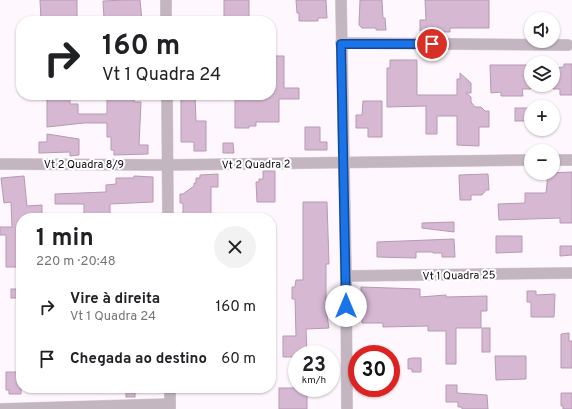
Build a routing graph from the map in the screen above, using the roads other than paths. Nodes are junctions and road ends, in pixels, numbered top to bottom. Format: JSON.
{"nodes":[{"id":1,"x":166,"y":0,"type":"edge"},
{"id":2,"x":341,"y":0,"type":"edge"},
{"id":3,"x":166,"y":16,"type":"edge"},
{"id":4,"x":341,"y":44,"type":"junction"},
{"id":5,"x":568,"y":45,"type":"dead end"},
{"id":6,"x":167,"y":100,"type":"edge"},
{"id":7,"x":524,"y":160,"type":"edge"},
{"id":8,"x":560,"y":160,"type":"edge"},
{"id":9,"x":572,"y":160,"type":"edge"},
{"id":10,"x":344,"y":163,"type":"junction"},
{"id":11,"x":0,"y":164,"type":"edge"},
{"id":12,"x":167,"y":165,"type":"junction"},
{"id":13,"x":168,"y":213,"type":"edge"},
{"id":14,"x":572,"y":273,"type":"edge"},
{"id":15,"x":346,"y":276,"type":"junction"},
{"id":16,"x":170,"y":393,"type":"edge"},
{"id":17,"x":170,"y":407,"type":"edge"},
{"id":18,"x":0,"y":408,"type":"edge"},
{"id":19,"x":346,"y":409,"type":"edge"}],
"edges":[{"from":1,"to":3,"type":"street"},
{"from":2,"to":4,"type":"street"},
{"from":4,"to":5,"type":"street"},
{"from":4,"to":10,"type":"street"},
{"from":6,"to":12,"type":"street"},
{"from":7,"to":10,"type":"street","name":"Vt 2 Quadra 2"},
{"from":8,"to":9,"type":"street"},
{"from":10,"to":12,"type":"street","name":"Vt 2 Quadra 2"},
{"from":10,"to":15,"type":"street"},
{"from":11,"to":12,"type":"street","name":"Vt 2 Quadra 8/9"},
{"from":12,"to":13,"type":"street"},
{"from":14,"to":15,"type":"street","name":"Vt 1 Quadra 25"},
{"from":15,"to":19,"type":"street"},
{"from":16,"to":17,"type":"street"},
{"from":17,"to":18,"type":"street"}]}
